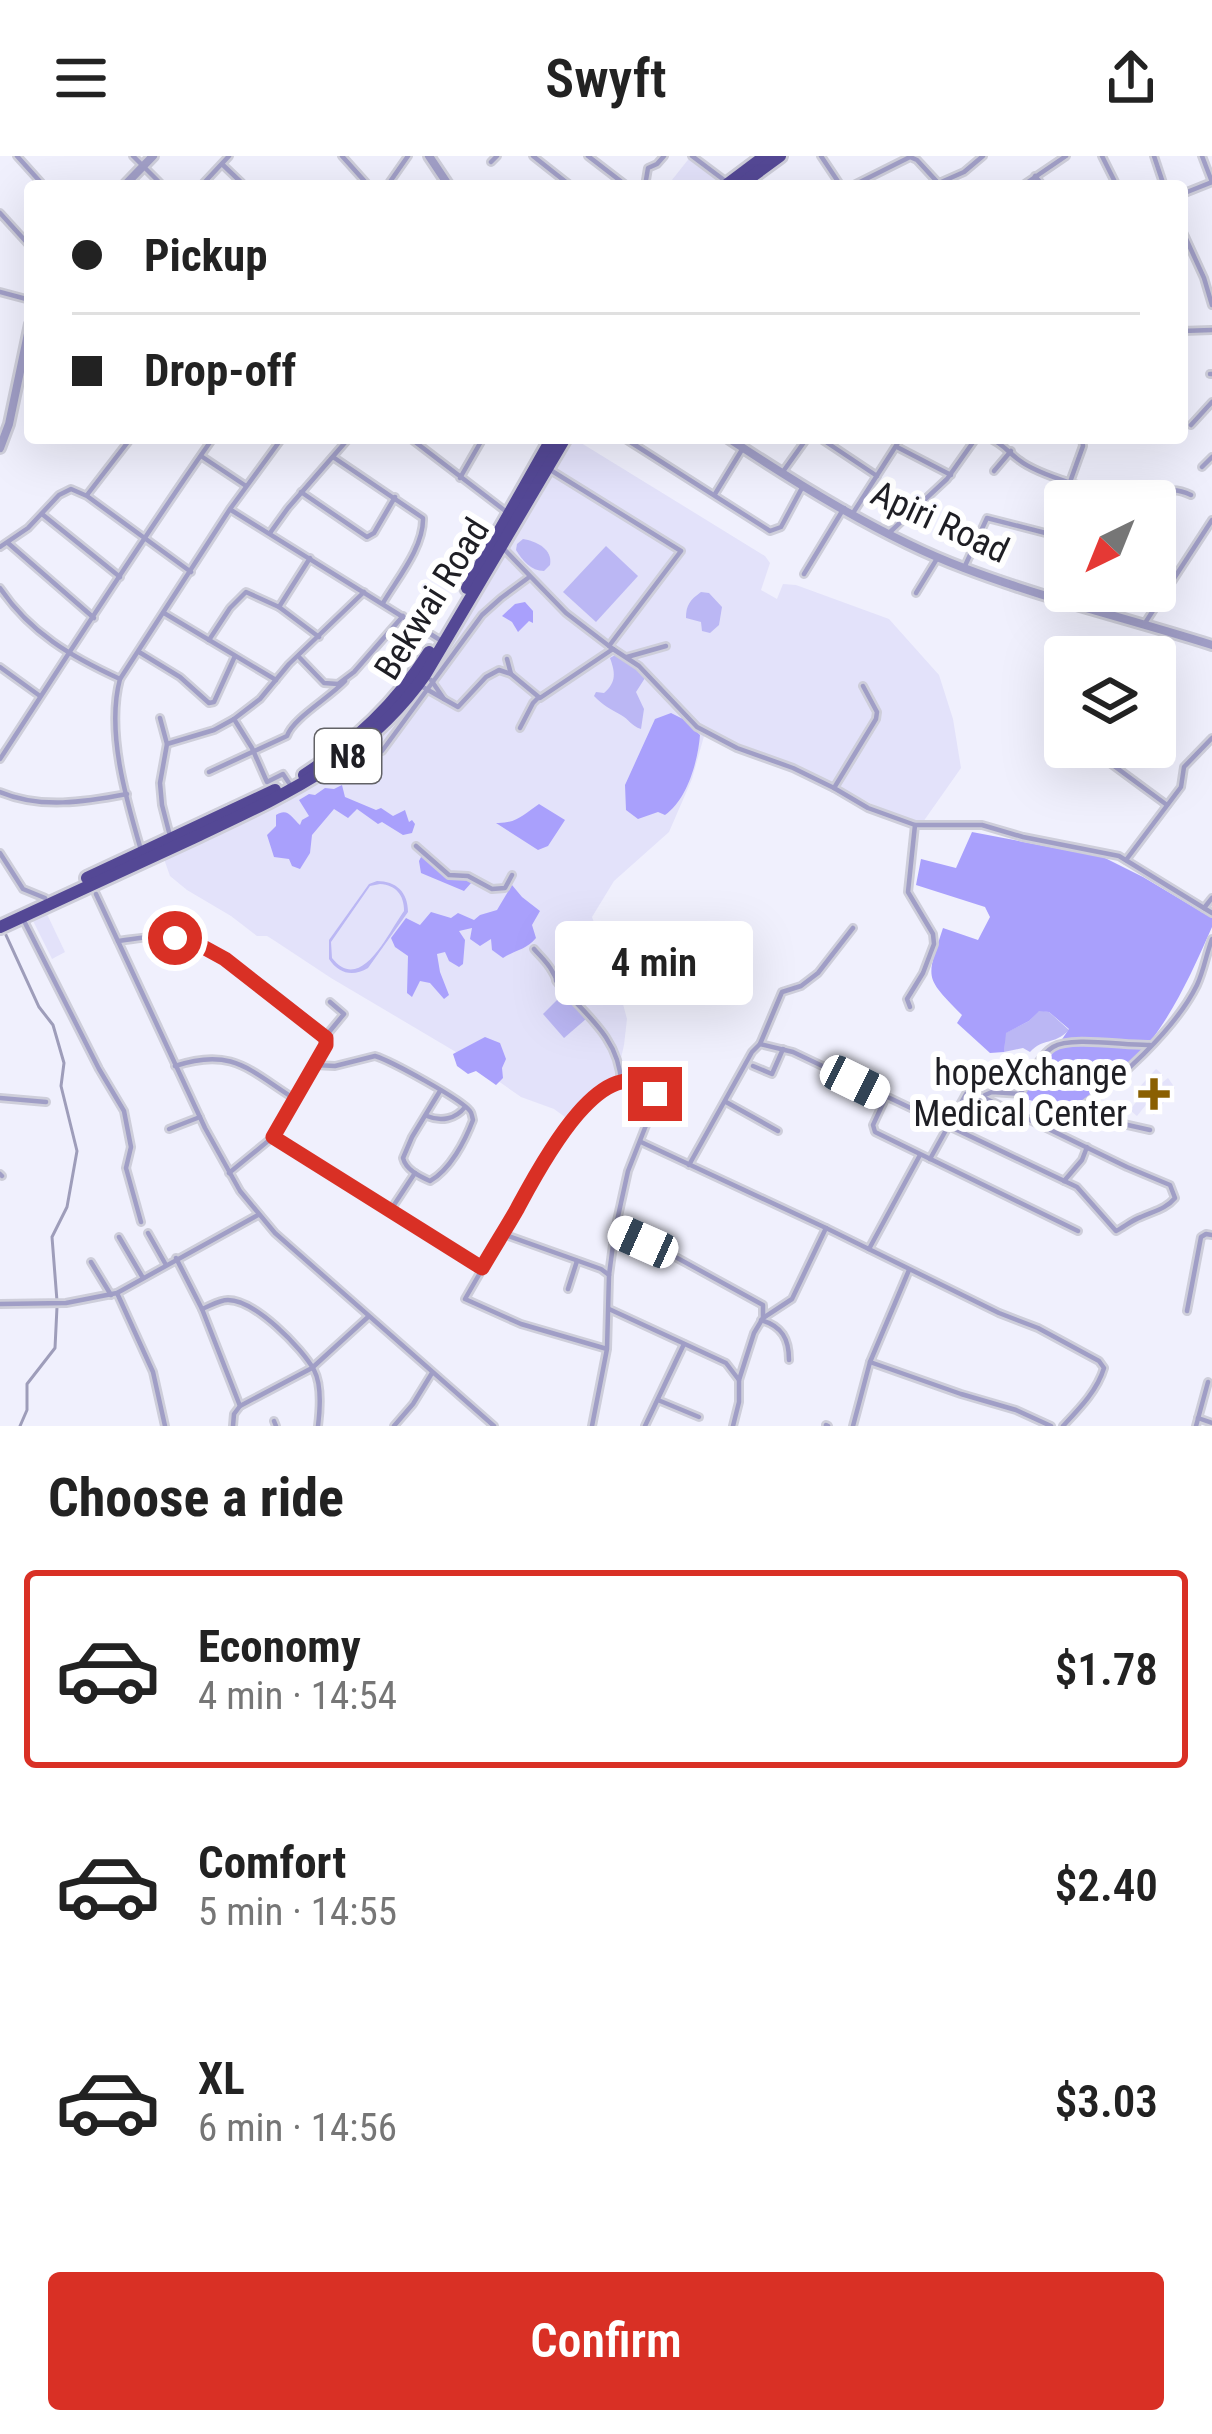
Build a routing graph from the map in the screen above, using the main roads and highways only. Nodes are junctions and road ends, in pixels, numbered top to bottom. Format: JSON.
{"nodes":[{"id":1,"x":765,"y":156,"type":"edge"},
{"id":2,"x":780,"y":156,"type":"edge"},
{"id":3,"x":737,"y":180,"type":"edge"},
{"id":4,"x":739,"y":180,"type":"edge"},
{"id":5,"x":549,"y":444,"type":"edge"},
{"id":6,"x":561,"y":444,"type":"edge"},
{"id":7,"x":514,"y":517,"type":"junction"},
{"id":8,"x":441,"y":641,"type":"junction"},
{"id":9,"x":179,"y":837,"type":"junction"},
{"id":10,"x":0,"y":924,"type":"edge"}],
"edges":[{"from":1,"to":3,"type":"highway"},
{"from":2,"to":4,"type":"highway"},
{"from":5,"to":7,"type":"highway","name":"Bekwai Road","number":"N8"},
{"from":6,"to":7,"type":"highway","name":"Bekwai Road","number":"N8"},
{"from":7,"to":8,"type":"highway","name":"Bekwai Road","number":"N8"},
{"from":7,"to":8,"type":"highway","name":"Bekwai Road","number":"N8"},
{"from":8,"to":9,"type":"highway","name":"Bekwai Road","number":"N8"},
{"from":8,"to":9,"type":"highway","name":"Bekwai Road","number":"N8"},
{"from":9,"to":10,"type":"highway","name":"Bekwai Road","number":"N8"},
{"from":9,"to":10,"type":"highway","name":"Bekwai Road","number":"N8"}]}
